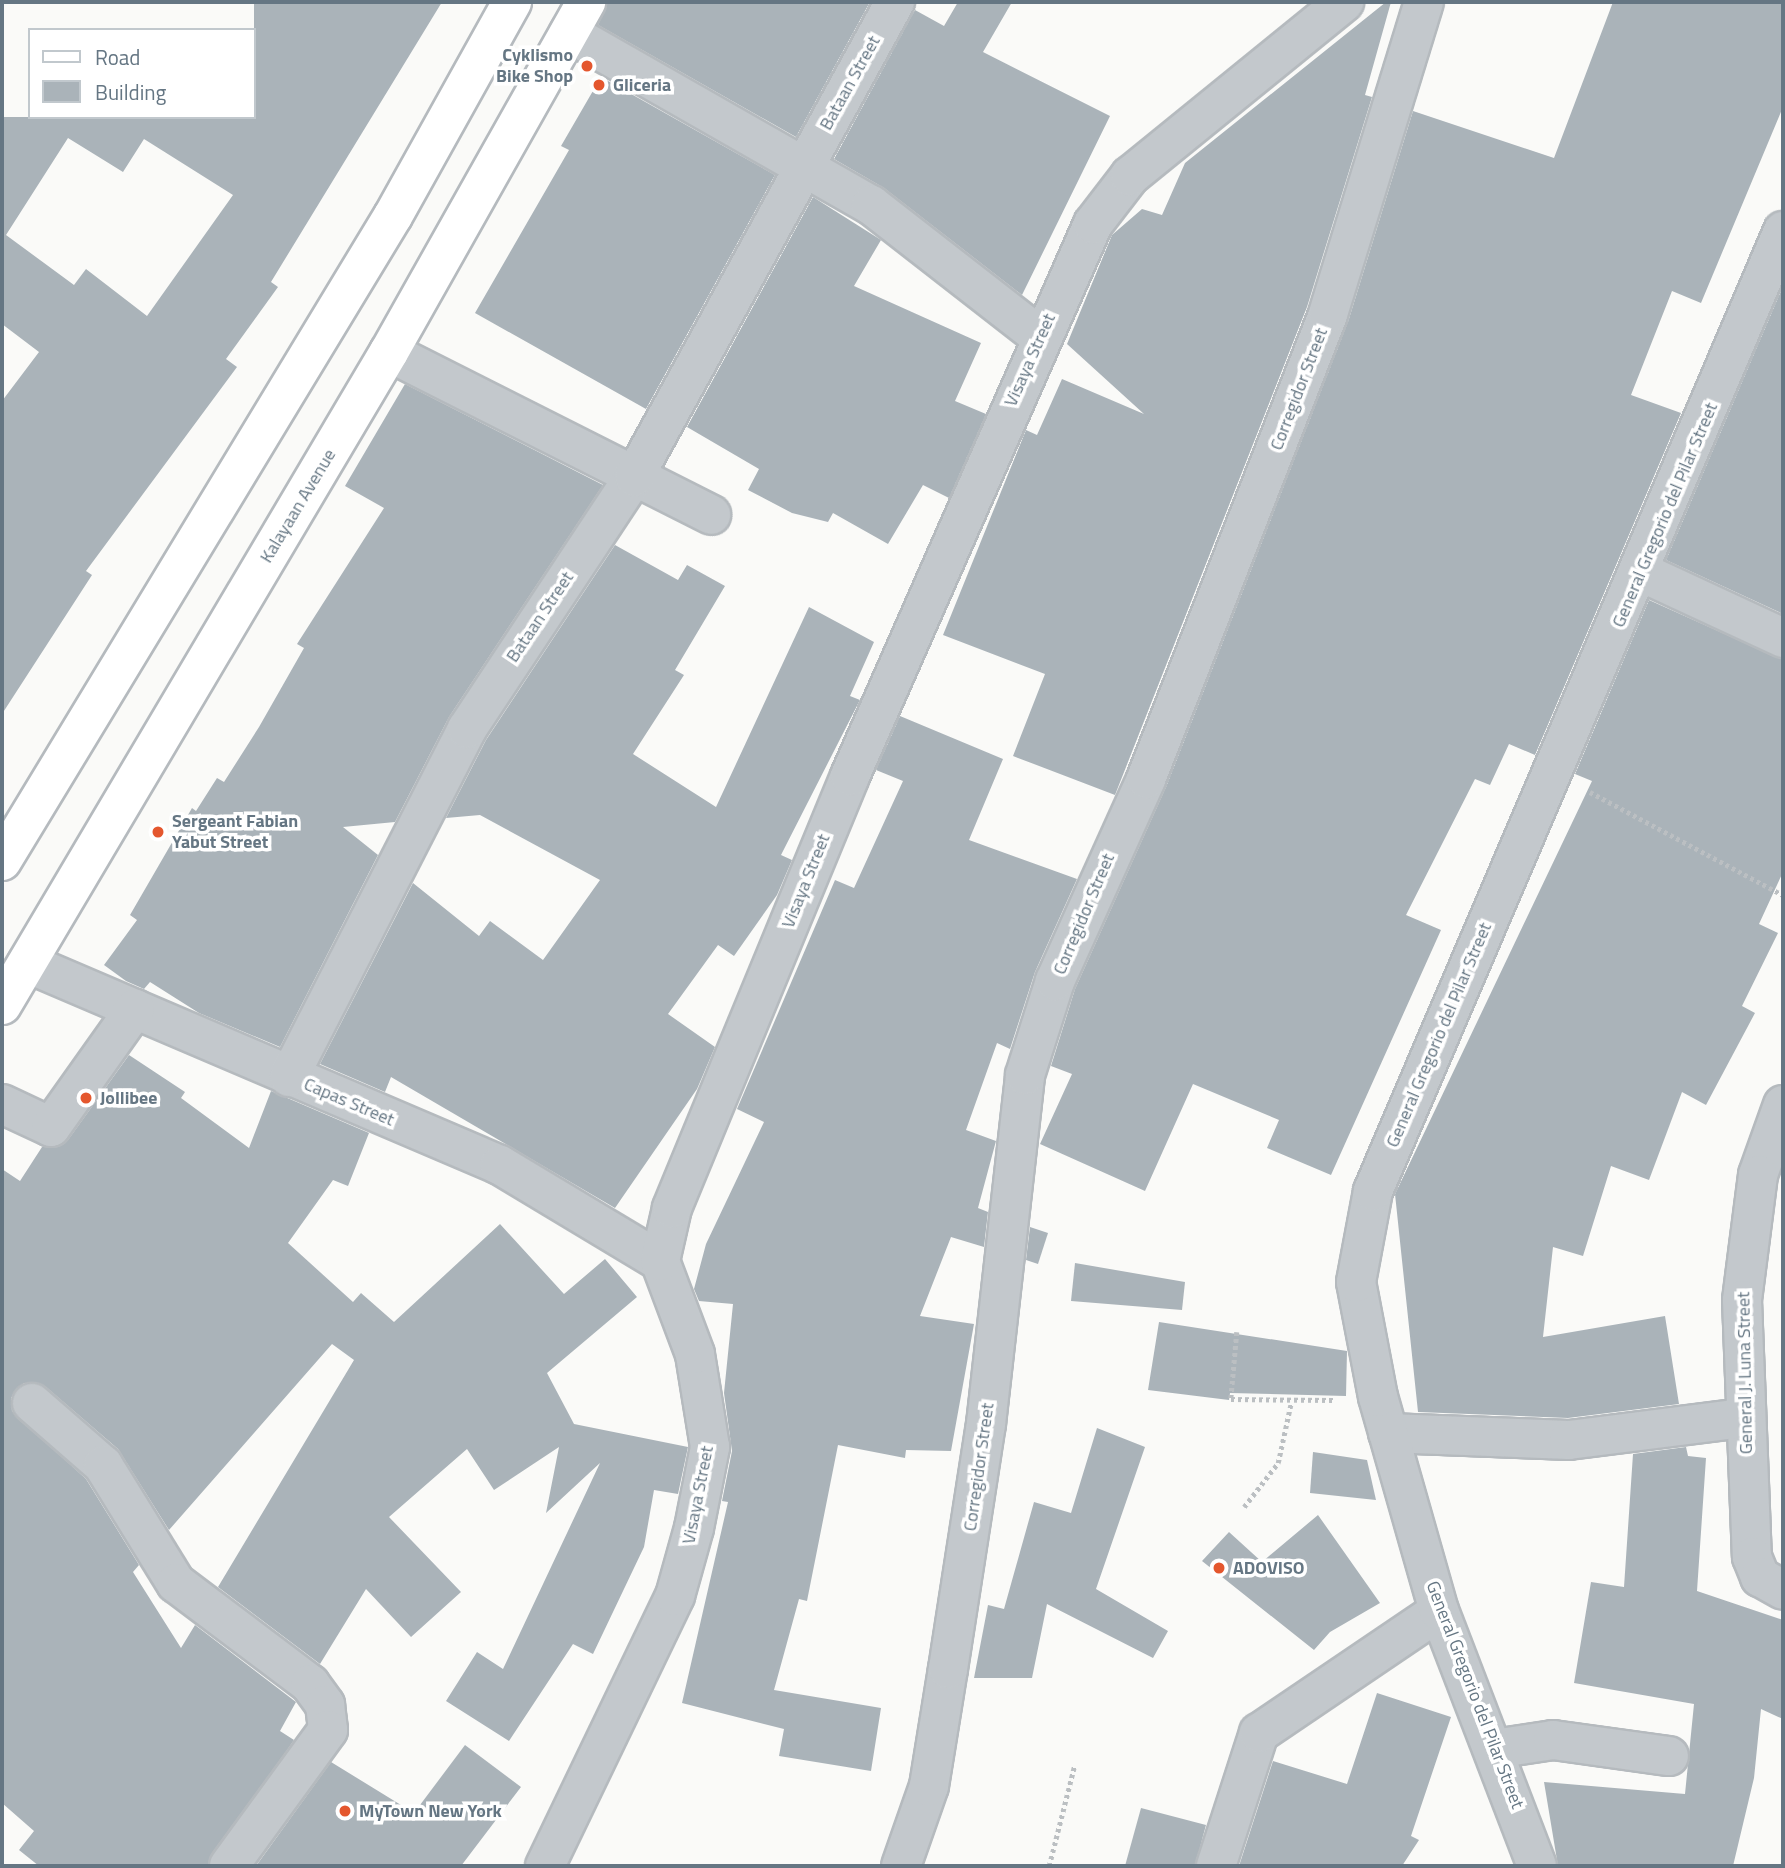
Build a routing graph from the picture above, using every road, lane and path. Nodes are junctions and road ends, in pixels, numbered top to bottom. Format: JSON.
{"nodes":[{"id":1,"x":512,"y":2,"type":"edge"},
{"id":2,"x":895,"y":2,"type":"edge"},
{"id":3,"x":1344,"y":2,"type":"edge"},
{"id":4,"x":1424,"y":2,"type":"edge"},
{"id":5,"x":578,"y":17,"type":"edge"},
{"id":6,"x":805,"y":165,"type":"junction"},
{"id":7,"x":1779,"y":254,"type":"edge"},
{"id":8,"x":1040,"y":336,"type":"junction"},
{"id":9,"x":389,"y":352,"type":"junction"},
{"id":10,"x":634,"y":477,"type":"junction"},
{"id":11,"x":711,"y":515,"type":"dead end"},
{"id":12,"x":1641,"y":572,"type":"junction"},
{"id":13,"x":1783,"y":638,"type":"edge"},
{"id":14,"x":1555,"y":774,"type":"junction"},
{"id":15,"x":2,"y":861,"type":"edge"},
{"id":16,"x":1783,"y":895,"type":"edge"},
{"id":17,"x":27,"y":963,"type":"junction"},
{"id":18,"x":2,"y":1005,"type":"edge"},
{"id":19,"x":135,"y":1009,"type":"junction"},
{"id":20,"x":289,"y":1077,"type":"junction"},
{"id":21,"x":2,"y":1104,"type":"edge"},
{"id":22,"x":1783,"y":1105,"type":"edge"},
{"id":23,"x":660,"y":1261,"type":"junction"},
{"id":24,"x":1237,"y":1332,"type":"dead end"},
{"id":25,"x":1378,"y":1397,"type":"junction"},
{"id":26,"x":32,"y":1403,"type":"dead end"},
{"id":27,"x":1291,"y":1403,"type":"junction"},
{"id":28,"x":1744,"y":1418,"type":"junction"},
{"id":29,"x":1388,"y":1433,"type":"junction"},
{"id":30,"x":1244,"y":1507,"type":"dead end"},
{"id":31,"x":1783,"y":1590,"type":"edge"},
{"id":32,"x":1439,"y":1611,"type":"junction"},
{"id":33,"x":1494,"y":1749,"type":"junction"},
{"id":34,"x":1669,"y":1756,"type":"dead end"},
{"id":35,"x":1074,"y":1767,"type":"dead end"},
{"id":36,"x":229,"y":1866,"type":"edge"},
{"id":37,"x":545,"y":1866,"type":"edge"},
{"id":38,"x":901,"y":1866,"type":"edge"},
{"id":39,"x":1049,"y":1866,"type":"edge"},
{"id":40,"x":1216,"y":1866,"type":"edge"},
{"id":41,"x":1537,"y":1866,"type":"edge"}],
"edges":[{"from":1,"to":15,"type":"main road"},
{"from":2,"to":6,"type":"street","name":"Bataan Street"},
{"from":3,"to":8,"type":"street","name":"Visaya Street"},
{"from":4,"to":38,"type":"street","name":"Corregidor Street"},
{"from":5,"to":6,"type":"street"},
{"from":5,"to":9,"type":"main road","name":"Kalayaan Avenue"},
{"from":6,"to":8,"type":"street"},
{"from":6,"to":10,"type":"street","name":"Bataan Street"},
{"from":7,"to":12,"type":"street","name":"General Gregorio del Pilar Street"},
{"from":8,"to":23,"type":"street","name":"Visaya Street"},
{"from":9,"to":10,"type":"street"},
{"from":9,"to":17,"type":"main road","name":"Kalayaan Avenue"},
{"from":10,"to":11,"type":"street"},
{"from":10,"to":20,"type":"street","name":"Bataan Street"},
{"from":12,"to":13,"type":"street"},
{"from":12,"to":14,"type":"street","name":"General Gregorio del Pilar Street"},
{"from":14,"to":16,"type":"path"},
{"from":14,"to":25,"type":"street","name":"General Gregorio del Pilar Street"},
{"from":17,"to":18,"type":"main road","name":"Kalayaan Avenue"},
{"from":17,"to":19,"type":"street","name":"Capas Street"},
{"from":19,"to":20,"type":"street","name":"Capas Street"},
{"from":19,"to":21,"type":"street"},
{"from":20,"to":23,"type":"street","name":"Capas Street"},
{"from":22,"to":28,"type":"street","name":"General J. Luna Street"},
{"from":23,"to":37,"type":"street","name":"Visaya Street"},
{"from":24,"to":27,"type":"path"},
{"from":25,"to":27,"type":"path"},
{"from":25,"to":29,"type":"street","name":"General Gregorio del Pilar Street"},
{"from":26,"to":36,"type":"street"},
{"from":27,"to":30,"type":"path"},
{"from":28,"to":29,"type":"street"},
{"from":28,"to":31,"type":"street","name":"General J. Luna Street"},
{"from":29,"to":32,"type":"street","name":"General Gregorio del Pilar Street"},
{"from":32,"to":33,"type":"street","name":"General Gregorio del Pilar Street"},
{"from":32,"to":40,"type":"street"},
{"from":33,"to":34,"type":"street"},
{"from":33,"to":41,"type":"street","name":"General Gregorio del Pilar Street"},
{"from":35,"to":39,"type":"path"}]}
